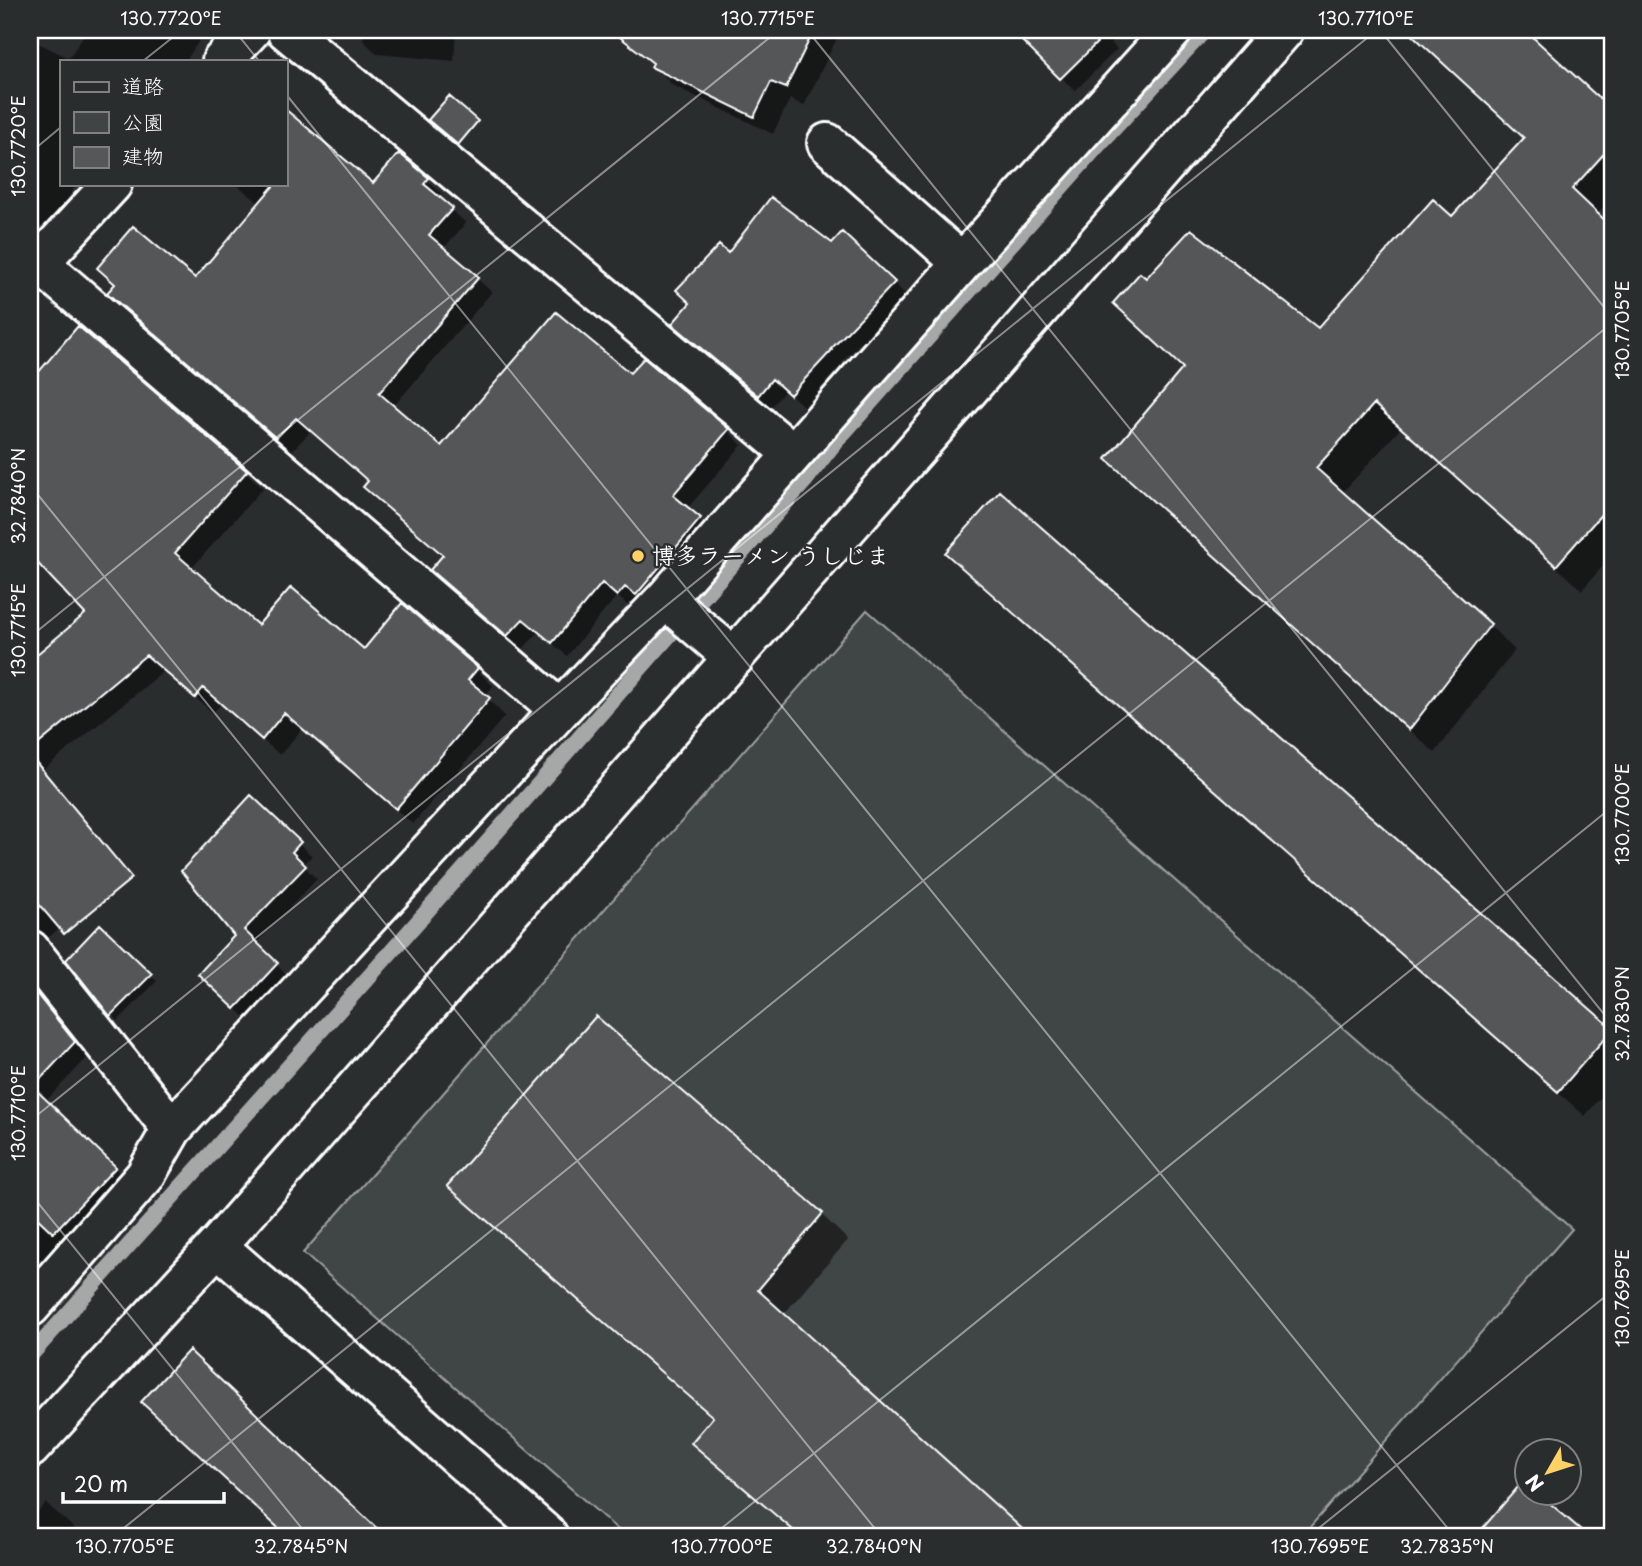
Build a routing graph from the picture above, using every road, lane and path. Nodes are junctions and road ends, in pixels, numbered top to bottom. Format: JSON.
{"nodes":[{"id":1,"x":251,"y":30,"type":"edge"},
{"id":2,"x":286,"y":30,"type":"edge"},
{"id":3,"x":1173,"y":30,"type":"edge"},
{"id":4,"x":1284,"y":30,"type":"edge"},
{"id":5,"x":223,"y":60,"type":"edge"},
{"id":6,"x":827,"y":143,"type":"dead end"},
{"id":7,"x":110,"y":186,"type":"edge"},
{"id":8,"x":962,"y":263,"type":"junction"},
{"id":9,"x":33,"y":265,"type":"edge"},
{"id":10,"x":793,"y":454,"type":"junction"},
{"id":11,"x":665,"y":599,"type":"junction"},
{"id":12,"x":734,"y":657,"type":"junction"},
{"id":13,"x":560,"y":710,"type":"junction"},
{"id":14,"x":30,"y":950,"type":"edge"},
{"id":15,"x":172,"y":1129,"type":"junction"},
{"id":16,"x":217,"y":1246,"type":"junction"},
{"id":17,"x":30,"y":1307,"type":"edge"},
{"id":18,"x":30,"y":1448,"type":"edge"},
{"id":19,"x":548,"y":1536,"type":"edge"}],
"edges":[{"from":1,"to":5,"type":"street"},
{"from":2,"to":10,"type":"street"},
{"from":3,"to":8,"type":"street"},
{"from":4,"to":12,"type":"street"},
{"from":6,"to":8,"type":"street"},
{"from":7,"to":9,"type":"street"},
{"from":8,"to":10,"type":"street"},
{"from":9,"to":13,"type":"street"},
{"from":10,"to":11,"type":"street"},
{"from":11,"to":12,"type":"street"},
{"from":11,"to":13,"type":"street"},
{"from":12,"to":16,"type":"street"},
{"from":13,"to":15,"type":"street"},
{"from":14,"to":15,"type":"street"},
{"from":15,"to":17,"type":"street"},
{"from":16,"to":18,"type":"street"},
{"from":16,"to":19,"type":"street"}]}
